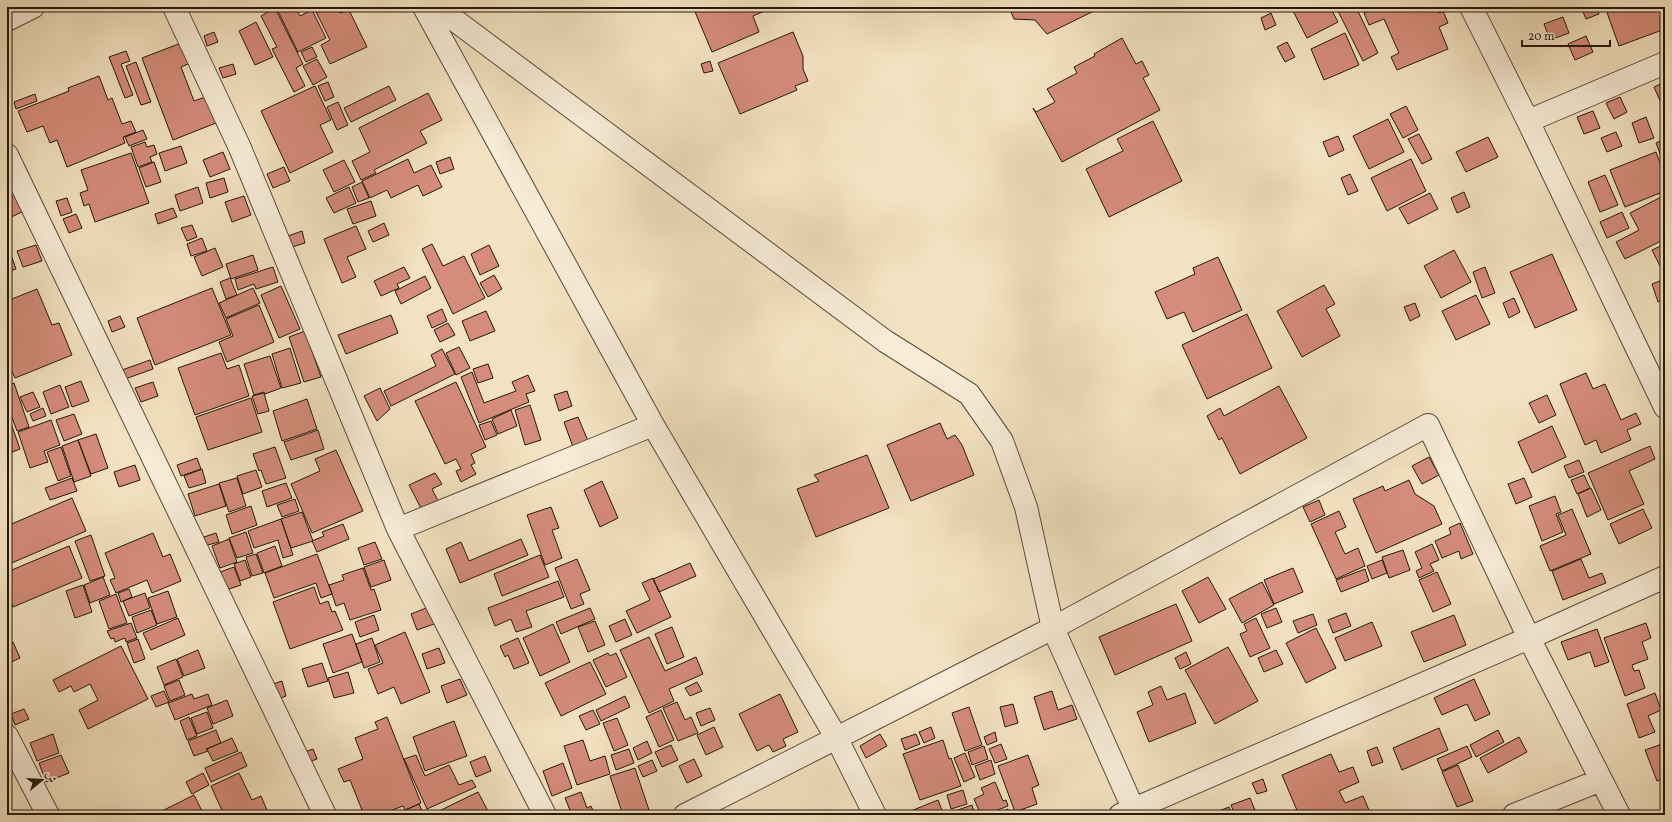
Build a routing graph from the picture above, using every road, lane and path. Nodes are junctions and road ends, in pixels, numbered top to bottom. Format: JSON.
{"nodes":[{"id":1,"x":33,"y":7,"type":"edge"},
{"id":2,"x":174,"y":7,"type":"edge"},
{"id":3,"x":424,"y":7,"type":"edge"},
{"id":4,"x":437,"y":7,"type":"edge"},
{"id":5,"x":1471,"y":7,"type":"edge"},
{"id":6,"x":7,"y":20,"type":"edge"},
{"id":7,"x":1665,"y":63,"type":"edge"},
{"id":8,"x":1528,"y":121,"type":"junction"},
{"id":9,"x":7,"y":155,"type":"edge"},
{"id":10,"x":1665,"y":407,"type":"edge"},
{"id":11,"x":653,"y":425,"type":"junction"},
{"id":12,"x":398,"y":529,"type":"junction"},
{"id":13,"x":1665,"y":577,"type":"edge"},
{"id":14,"x":1053,"y":628,"type":"junction"},
{"id":15,"x":1529,"y":638,"type":"junction"},
{"id":16,"x":7,"y":736,"type":"edge"},
{"id":17,"x":836,"y":737,"type":"junction"},
{"id":18,"x":1601,"y":780,"type":"junction"},
{"id":19,"x":1130,"y":813,"type":"edge"},
{"id":20,"x":48,"y":815,"type":"edge"},
{"id":21,"x":324,"y":815,"type":"edge"},
{"id":22,"x":545,"y":815,"type":"edge"},
{"id":23,"x":685,"y":815,"type":"edge"},
{"id":24,"x":875,"y":815,"type":"edge"},
{"id":25,"x":1514,"y":815,"type":"edge"},
{"id":26,"x":1618,"y":815,"type":"edge"}],
"edges":[{"from":1,"to":6,"type":"street"},
{"from":2,"to":12,"type":"street"},
{"from":3,"to":11,"type":"street"},
{"from":4,"to":14,"type":"street"},
{"from":5,"to":8,"type":"street"},
{"from":7,"to":8,"type":"street"},
{"from":8,"to":10,"type":"street"},
{"from":9,"to":21,"type":"street"},
{"from":11,"to":12,"type":"street"},
{"from":11,"to":17,"type":"street"},
{"from":12,"to":22,"type":"street"},
{"from":13,"to":15,"type":"street"},
{"from":14,"to":15,"type":"street"},
{"from":14,"to":17,"type":"street"},
{"from":14,"to":19,"type":"street"},
{"from":15,"to":18,"type":"street"},
{"from":15,"to":19,"type":"street"},
{"from":16,"to":20,"type":"street"},
{"from":17,"to":23,"type":"street"},
{"from":17,"to":24,"type":"street"},
{"from":18,"to":25,"type":"street"},
{"from":18,"to":26,"type":"street"}]}
